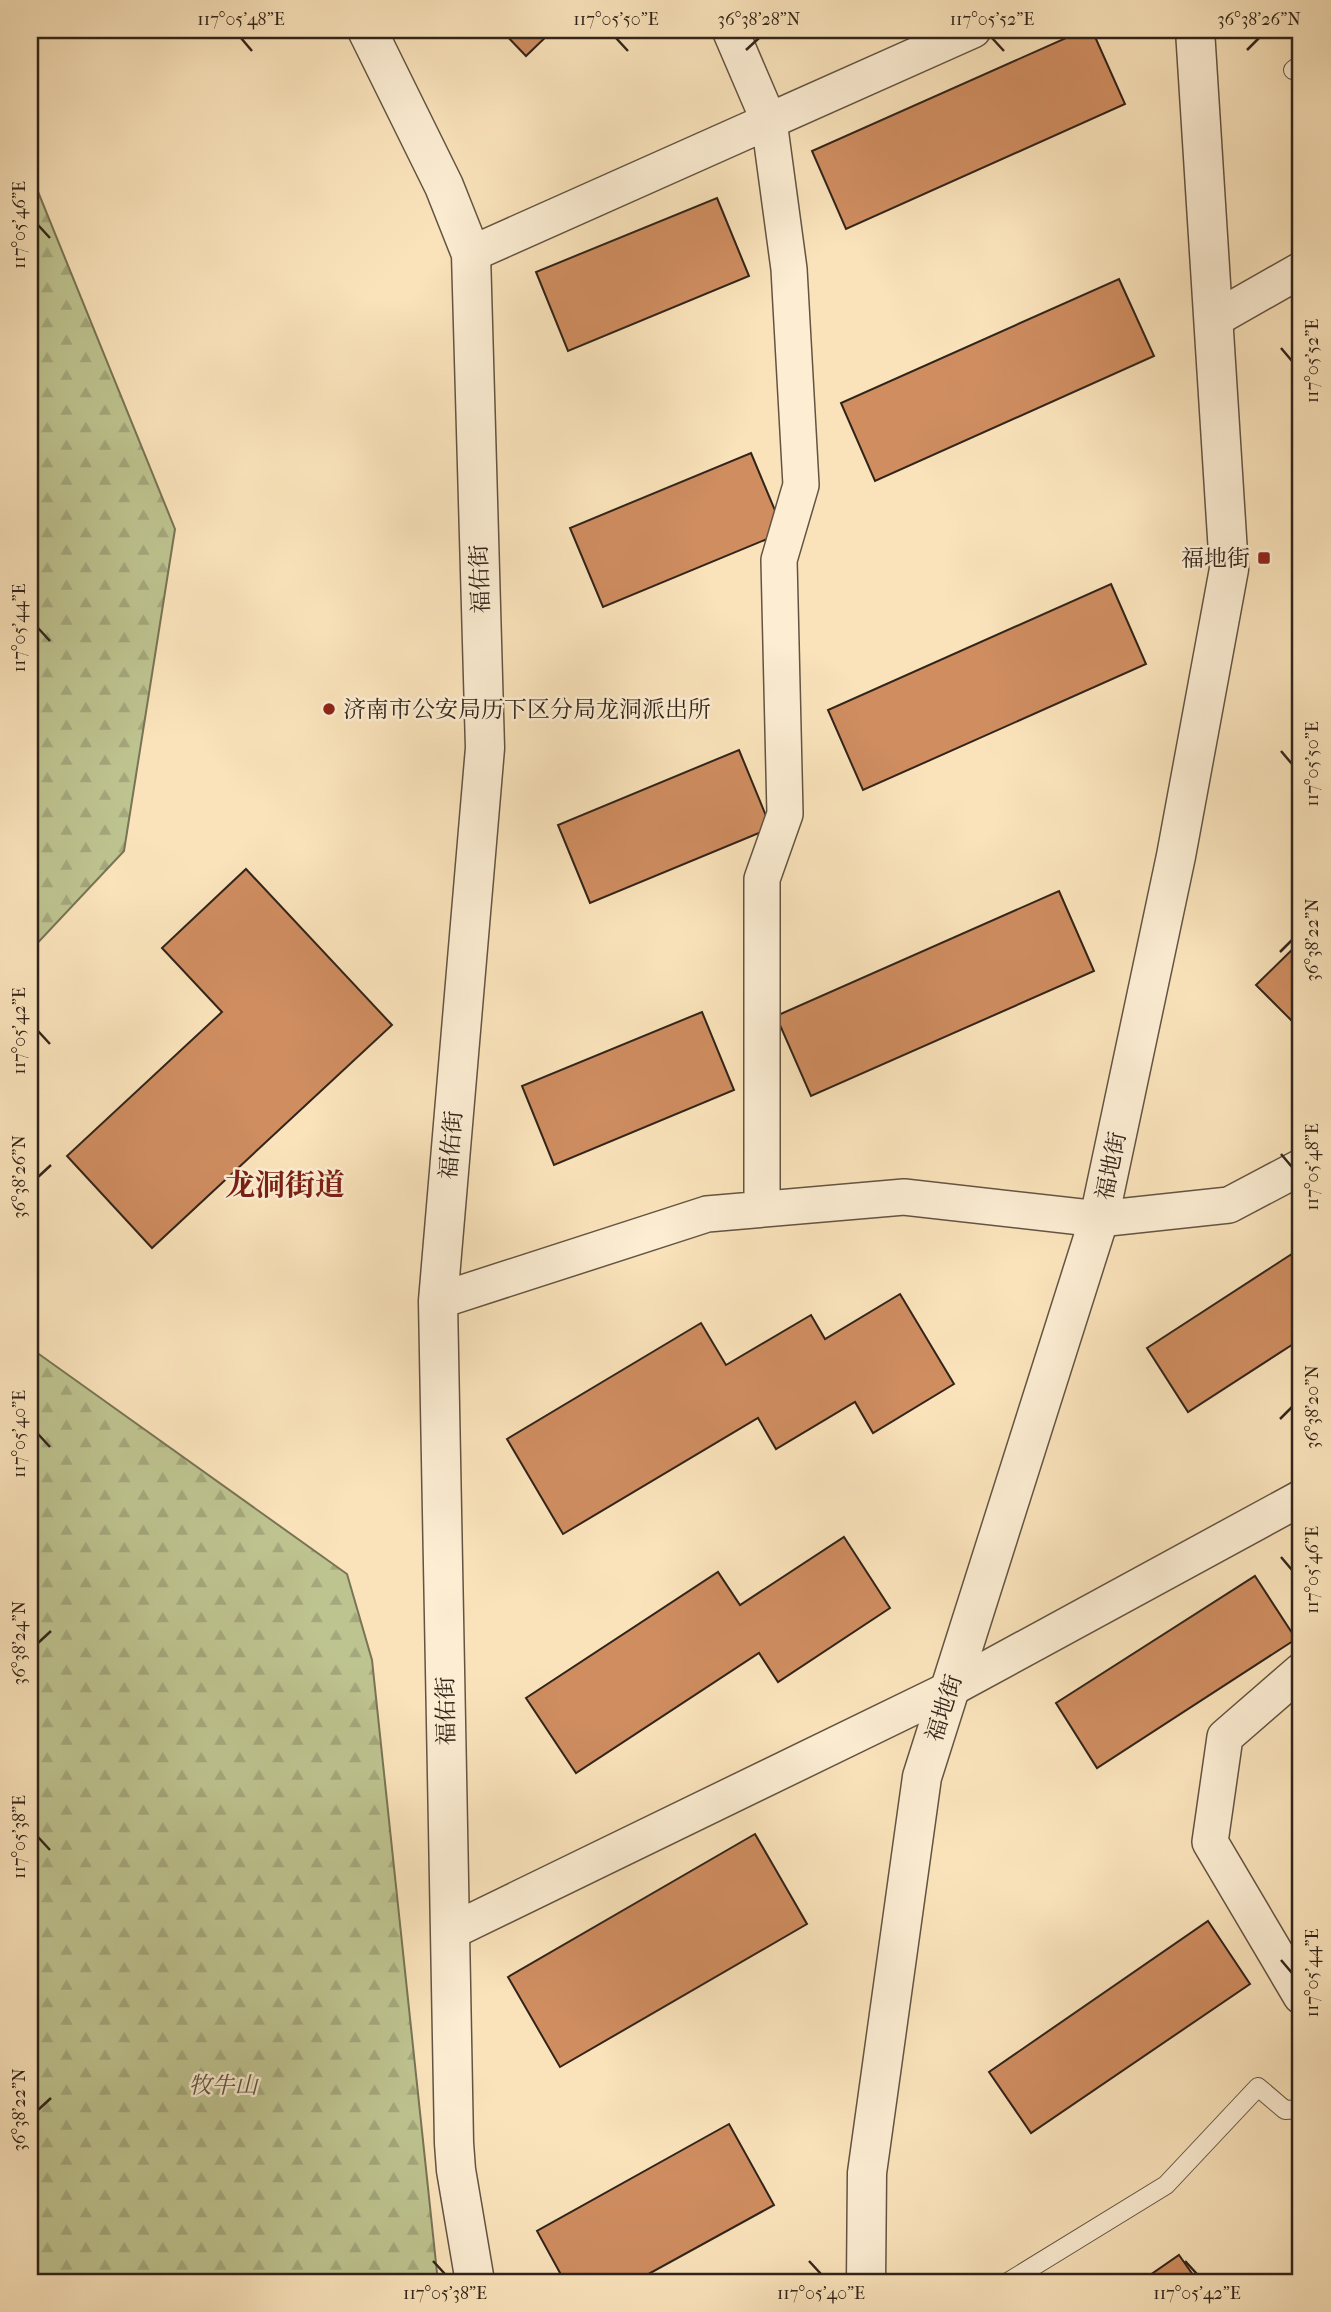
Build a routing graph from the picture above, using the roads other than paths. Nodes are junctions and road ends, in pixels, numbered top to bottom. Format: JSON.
{"nodes":[{"id":1,"x":367,"y":30,"type":"edge"},
{"id":2,"x":730,"y":30,"type":"edge"},
{"id":3,"x":973,"y":30,"type":"edge"},
{"id":4,"x":1195,"y":30,"type":"edge"},
{"id":5,"x":769,"y":121,"type":"junction"},
{"id":6,"x":471,"y":254,"type":"junction"},
{"id":7,"x":1301,"y":270,"type":"edge"},
{"id":8,"x":1213,"y":320,"type":"junction"},
{"id":9,"x":1296,"y":1176,"type":"edge"},
{"id":10,"x":761,"y":1209,"type":"junction"},
{"id":11,"x":1099,"y":1219,"type":"junction"},
{"id":12,"x":438,"y":1301,"type":"junction"},
{"id":13,"x":1301,"y":1498,"type":"edge"},
{"id":14,"x":1301,"y":1671,"type":"edge"},
{"id":15,"x":950,"y":1689,"type":"junction"},
{"id":16,"x":450,"y":1932,"type":"junction"},
{"id":17,"x":1301,"y":1996,"type":"edge"},
{"id":18,"x":1301,"y":2109,"type":"edge"},
{"id":19,"x":475,"y":2282,"type":"edge"},
{"id":20,"x":866,"y":2282,"type":"edge"},
{"id":21,"x":1008,"y":2282,"type":"edge"}],
"edges":[{"from":1,"to":6,"type":"street","name":"福佑街"},
{"from":2,"to":5,"type":"street"},
{"from":3,"to":5,"type":"street"},
{"from":4,"to":8,"type":"street","name":"福地街"},
{"from":5,"to":6,"type":"street"},
{"from":5,"to":10,"type":"street"},
{"from":6,"to":12,"type":"street","name":"福佑街"},
{"from":7,"to":8,"type":"street"},
{"from":8,"to":11,"type":"street","name":"福地街"},
{"from":9,"to":11,"type":"street"},
{"from":10,"to":11,"type":"street"},
{"from":10,"to":12,"type":"street"},
{"from":11,"to":15,"type":"street","name":"福地街"},
{"from":12,"to":16,"type":"street","name":"福佑街"},
{"from":13,"to":15,"type":"street"},
{"from":14,"to":17,"type":"street"},
{"from":15,"to":16,"type":"street"},
{"from":15,"to":20,"type":"street","name":"福地街"},
{"from":16,"to":19,"type":"street","name":"福佑街"},
{"from":18,"to":21,"type":"lane"}]}
